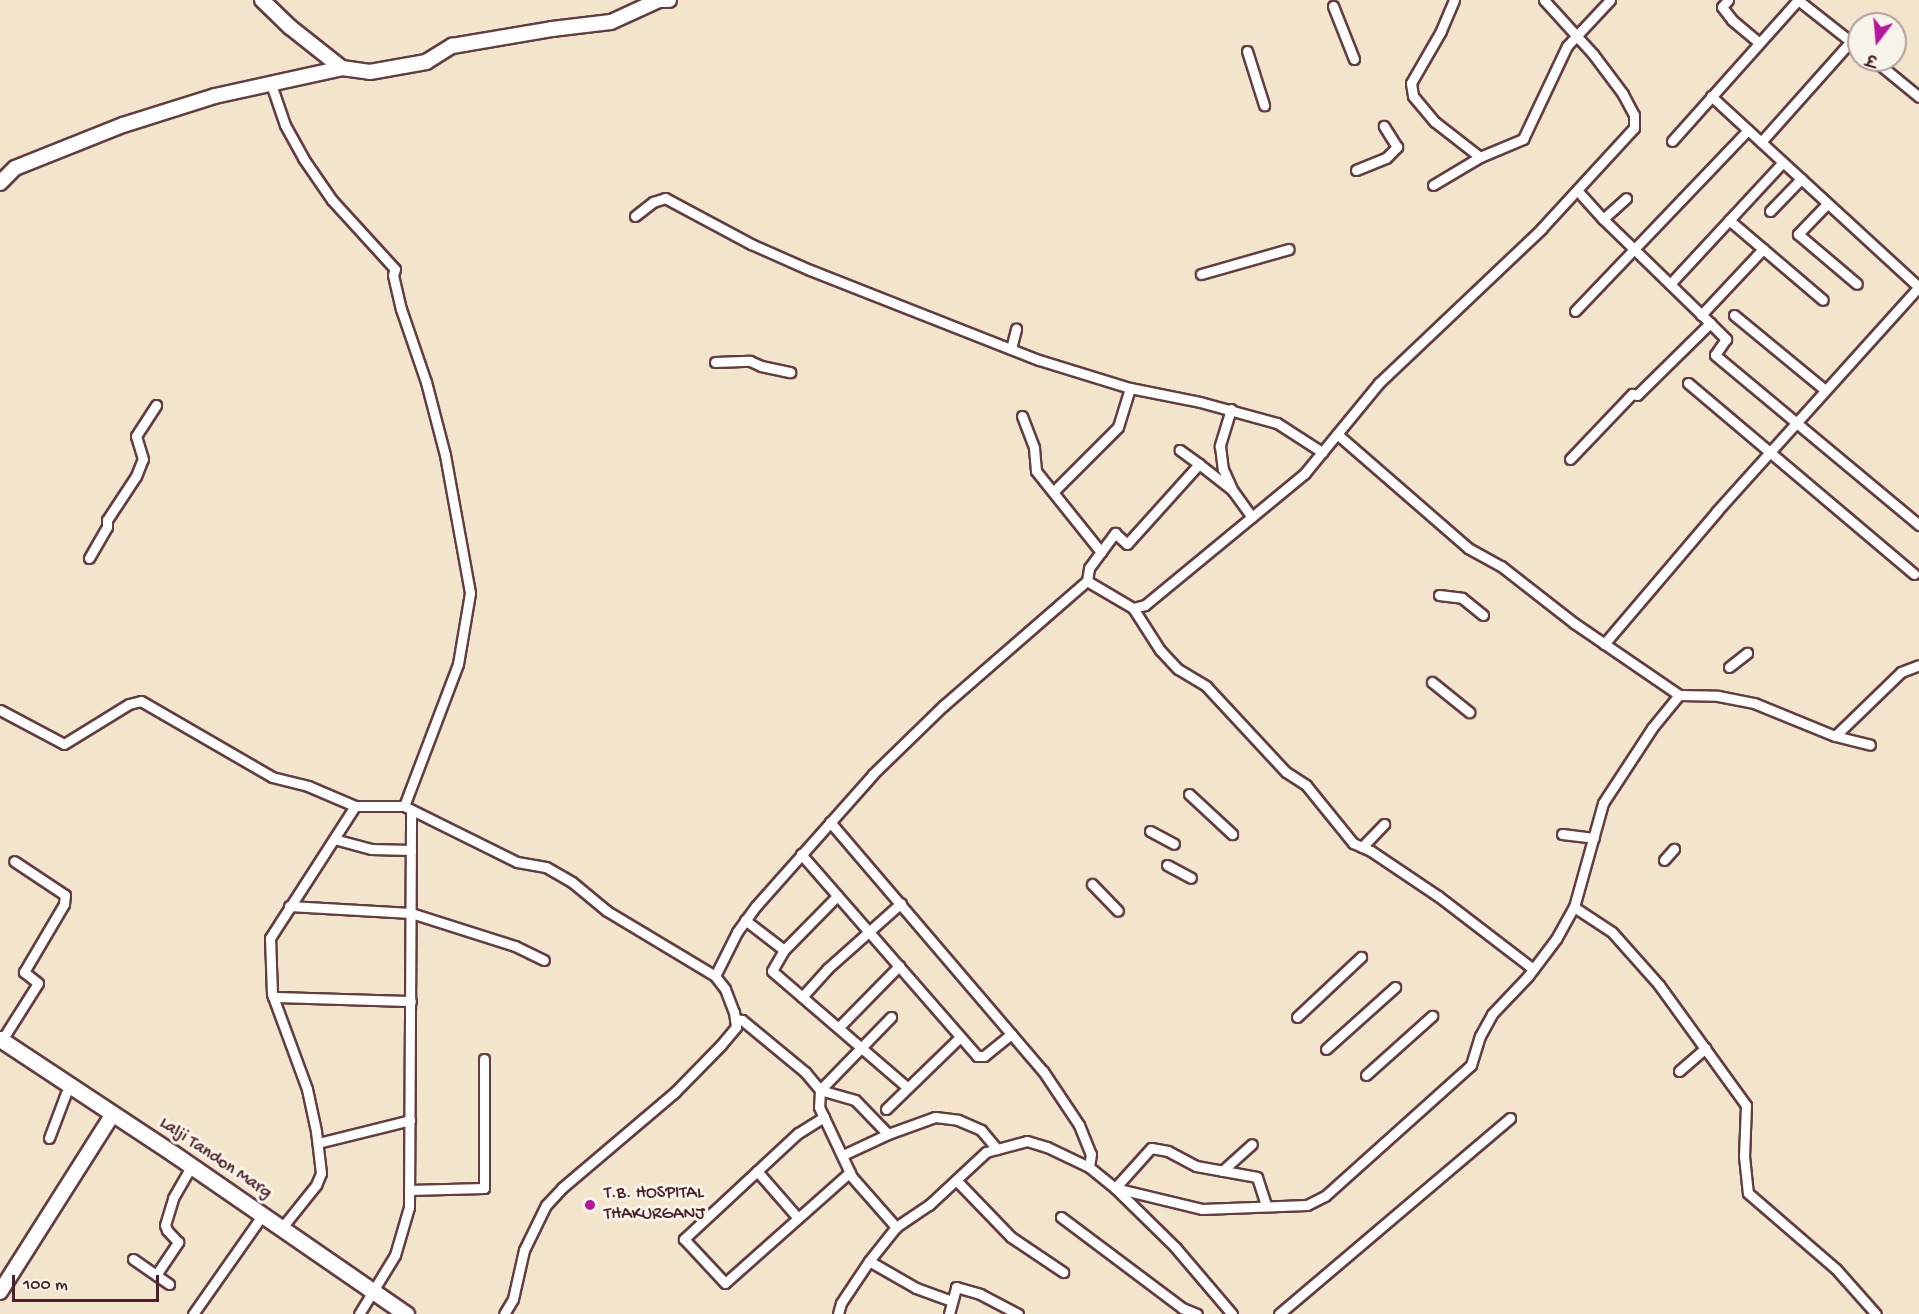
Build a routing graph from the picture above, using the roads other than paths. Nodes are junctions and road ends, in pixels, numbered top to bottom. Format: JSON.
{"nodes":[{"id":1,"x":669,"y":0,"type":"edge"},
{"id":2,"x":1454,"y":0,"type":"edge"},
{"id":3,"x":1544,"y":0,"type":"edge"},
{"id":4,"x":1610,"y":0,"type":"edge"},
{"id":5,"x":1728,"y":0,"type":"edge"},
{"id":6,"x":1798,"y":0,"type":"edge"},
{"id":7,"x":270,"y":3,"type":"edge"},
{"id":8,"x":1333,"y":6,"type":"dead end"},
{"id":9,"x":1577,"y":36,"type":"junction"},
{"id":10,"x":1847,"y":38,"type":"edge"},
{"id":11,"x":1759,"y":43,"type":"junction"},
{"id":12,"x":1847,"y":45,"type":"edge"},
{"id":13,"x":1247,"y":51,"type":"dead end"},
{"id":14,"x":1354,"y":59,"type":"dead end"},
{"id":15,"x":342,"y":68,"type":"junction"},
{"id":16,"x":1889,"y":72,"type":"edge"},
{"id":17,"x":271,"y":84,"type":"junction"},
{"id":18,"x":1711,"y":96,"type":"junction"},
{"id":19,"x":1919,"y":97,"type":"edge"},
{"id":20,"x":1264,"y":105,"type":"dead end"},
{"id":21,"x":1384,"y":126,"type":"dead end"},
{"id":22,"x":1748,"y":130,"type":"junction"},
{"id":23,"x":1672,"y":141,"type":"dead end"},
{"id":24,"x":1761,"y":142,"type":"junction"},
{"id":25,"x":1480,"y":157,"type":"junction"},
{"id":26,"x":1783,"y":162,"type":"junction"},
{"id":27,"x":1356,"y":170,"type":"dead end"},
{"id":28,"x":1800,"y":179,"type":"junction"},
{"id":29,"x":0,"y":183,"type":"edge"},
{"id":30,"x":1433,"y":185,"type":"dead end"},
{"id":31,"x":1577,"y":190,"type":"junction"},
{"id":32,"x":1626,"y":198,"type":"dead end"},
{"id":33,"x":1827,"y":204,"type":"junction"},
{"id":34,"x":1770,"y":211,"type":"dead end"},
{"id":35,"x":635,"y":216,"type":"dead end"},
{"id":36,"x":1603,"y":219,"type":"junction"},
{"id":37,"x":1729,"y":220,"type":"junction"},
{"id":38,"x":1289,"y":249,"type":"dead end"},
{"id":39,"x":1763,"y":249,"type":"junction"},
{"id":40,"x":1635,"y":250,"type":"junction"},
{"id":41,"x":1201,"y":274,"type":"dead end"},
{"id":42,"x":1670,"y":284,"type":"junction"},
{"id":43,"x":1857,"y":284,"type":"dead end"},
{"id":44,"x":1919,"y":287,"type":"edge"},
{"id":45,"x":1823,"y":300,"type":"dead end"},
{"id":46,"x":1575,"y":311,"type":"dead end"},
{"id":47,"x":1701,"y":315,"type":"junction"},
{"id":48,"x":1734,"y":315,"type":"dead end"},
{"id":49,"x":1710,"y":323,"type":"junction"},
{"id":50,"x":1016,"y":329,"type":"dead end"},
{"id":51,"x":1011,"y":349,"type":"junction"},
{"id":52,"x":715,"y":362,"type":"dead end"},
{"id":53,"x":790,"y":372,"type":"dead end"},
{"id":54,"x":1688,"y":383,"type":"dead end"},
{"id":55,"x":1130,"y":388,"type":"junction"},
{"id":56,"x":1825,"y":390,"type":"junction"},
{"id":57,"x":156,"y":405,"type":"dead end"},
{"id":58,"x":1231,"y":409,"type":"junction"},
{"id":59,"x":1022,"y":416,"type":"dead end"},
{"id":60,"x":1797,"y":422,"type":"junction"},
{"id":61,"x":1336,"y":434,"type":"junction"},
{"id":62,"x":1180,"y":450,"type":"dead end"},
{"id":63,"x":1322,"y":452,"type":"junction"},
{"id":64,"x":1769,"y":452,"type":"junction"},
{"id":65,"x":1570,"y":459,"type":"dead end"},
{"id":66,"x":1199,"y":464,"type":"junction"},
{"id":67,"x":1233,"y":491,"type":"junction"},
{"id":68,"x":1053,"y":492,"type":"junction"},
{"id":69,"x":1252,"y":517,"type":"junction"},
{"id":70,"x":1919,"y":525,"type":"edge"},
{"id":71,"x":1101,"y":552,"type":"junction"},
{"id":72,"x":89,"y":558,"type":"dead end"},
{"id":73,"x":1914,"y":574,"type":"dead end"},
{"id":74,"x":1087,"y":581,"type":"junction"},
{"id":75,"x":1439,"y":595,"type":"dead end"},
{"id":76,"x":1145,"y":605,"type":"junction"},
{"id":77,"x":1133,"y":608,"type":"junction"},
{"id":78,"x":1483,"y":615,"type":"dead end"},
{"id":79,"x":1141,"y":620,"type":"junction"},
{"id":80,"x":1604,"y":644,"type":"junction"},
{"id":81,"x":1747,"y":653,"type":"dead end"},
{"id":82,"x":1919,"y":665,"type":"edge"},
{"id":83,"x":1729,"y":667,"type":"dead end"},
{"id":84,"x":1432,"y":682,"type":"dead end"},
{"id":85,"x":1678,"y":695,"type":"junction"},
{"id":86,"x":0,"y":710,"type":"edge"},
{"id":87,"x":1469,"y":712,"type":"dead end"},
{"id":88,"x":1835,"y":736,"type":"junction"},
{"id":89,"x":1870,"y":745,"type":"dead end"},
{"id":90,"x":1189,"y":794,"type":"dead end"},
{"id":91,"x":355,"y":806,"type":"junction"},
{"id":92,"x":408,"y":808,"type":"junction"},
{"id":93,"x":830,"y":822,"type":"junction"},
{"id":94,"x":1384,"y":825,"type":"dead end"},
{"id":95,"x":1150,"y":831,"type":"dead end"},
{"id":96,"x":1232,"y":834,"type":"dead end"},
{"id":97,"x":1562,"y":834,"type":"dead end"},
{"id":98,"x":1594,"y":838,"type":"junction"},
{"id":99,"x":334,"y":839,"type":"junction"},
{"id":100,"x":1174,"y":844,"type":"dead end"},
{"id":101,"x":1362,"y":847,"type":"junction"},
{"id":102,"x":1674,"y":849,"type":"dead end"},
{"id":103,"x":411,"y":850,"type":"junction"},
{"id":104,"x":801,"y":854,"type":"junction"},
{"id":105,"x":1664,"y":860,"type":"dead end"},
{"id":106,"x":14,"y":861,"type":"dead end"},
{"id":107,"x":1167,"y":865,"type":"dead end"},
{"id":108,"x":1191,"y":878,"type":"dead end"},
{"id":109,"x":1092,"y":884,"type":"dead end"},
{"id":110,"x":837,"y":896,"type":"junction"},
{"id":111,"x":901,"y":903,"type":"junction"},
{"id":112,"x":290,"y":906,"type":"junction"},
{"id":113,"x":1574,"y":907,"type":"junction"},
{"id":114,"x":1118,"y":911,"type":"dead end"},
{"id":115,"x":411,"y":913,"type":"junction"},
{"id":116,"x":745,"y":920,"type":"junction"},
{"id":117,"x":868,"y":931,"type":"junction"},
{"id":118,"x":784,"y":951,"type":"junction"},
{"id":119,"x":1361,"y":957,"type":"dead end"},
{"id":120,"x":544,"y":960,"type":"dead end"},
{"id":121,"x":898,"y":966,"type":"junction"},
{"id":122,"x":1533,"y":969,"type":"junction"},
{"id":123,"x":715,"y":976,"type":"junction"},
{"id":124,"x":1395,"y":987,"type":"dead end"},
{"id":125,"x":273,"y":997,"type":"junction"},
{"id":126,"x":802,"y":997,"type":"junction"},
{"id":127,"x":411,"y":1001,"type":"junction"},
{"id":128,"x":1432,"y":1016,"type":"dead end"},
{"id":129,"x":891,"y":1017,"type":"dead end"},
{"id":130,"x":1297,"y":1017,"type":"dead end"},
{"id":131,"x":735,"y":1019,"type":"junction"},
{"id":132,"x":839,"y":1027,"type":"junction"},
{"id":133,"x":1011,"y":1034,"type":"junction"},
{"id":134,"x":960,"y":1036,"type":"junction"},
{"id":135,"x":1,"y":1043,"type":"edge"},
{"id":136,"x":862,"y":1047,"type":"junction"},
{"id":137,"x":1326,"y":1048,"type":"dead end"},
{"id":138,"x":1705,"y":1048,"type":"junction"},
{"id":139,"x":484,"y":1059,"type":"dead end"},
{"id":140,"x":1679,"y":1071,"type":"dead end"},
{"id":141,"x":1366,"y":1075,"type":"dead end"},
{"id":142,"x":907,"y":1087,"type":"junction"},
{"id":143,"x":820,"y":1090,"type":"junction"},
{"id":144,"x":66,"y":1093,"type":"junction"},
{"id":145,"x":886,"y":1109,"type":"dead end"},
{"id":146,"x":111,"y":1116,"type":"junction"},
{"id":147,"x":824,"y":1117,"type":"junction"},
{"id":148,"x":1510,"y":1118,"type":"dead end"},
{"id":149,"x":410,"y":1120,"type":"junction"},
{"id":150,"x":888,"y":1134,"type":"junction"},
{"id":151,"x":49,"y":1138,"type":"dead end"},
{"id":152,"x":318,"y":1143,"type":"junction"},
{"id":153,"x":1252,"y":1144,"type":"dead end"},
{"id":154,"x":997,"y":1149,"type":"junction"},
{"id":155,"x":843,"y":1155,"type":"junction"},
{"id":156,"x":1089,"y":1167,"type":"junction"},
{"id":157,"x":757,"y":1171,"type":"junction"},
{"id":158,"x":1222,"y":1171,"type":"junction"},
{"id":159,"x":188,"y":1172,"type":"junction"},
{"id":160,"x":850,"y":1172,"type":"junction"},
{"id":161,"x":956,"y":1180,"type":"junction"},
{"id":162,"x":1115,"y":1188,"type":"junction"},
{"id":163,"x":409,"y":1190,"type":"junction"},
{"id":164,"x":1266,"y":1205,"type":"junction"},
{"id":165,"x":1061,"y":1217,"type":"dead end"},
{"id":166,"x":798,"y":1218,"type":"junction"},
{"id":167,"x":259,"y":1220,"type":"junction"},
{"id":168,"x":896,"y":1227,"type":"junction"},
{"id":169,"x":280,"y":1231,"type":"junction"},
{"id":170,"x":133,"y":1259,"type":"dead end"},
{"id":171,"x":869,"y":1261,"type":"junction"},
{"id":172,"x":1063,"y":1272,"type":"dead end"},
{"id":173,"x":156,"y":1275,"type":"junction"},
{"id":174,"x":169,"y":1284,"type":"dead end"},
{"id":175,"x":0,"y":1292,"type":"edge"},
{"id":176,"x":372,"y":1294,"type":"junction"},
{"id":177,"x":952,"y":1301,"type":"junction"},
{"id":178,"x":193,"y":1314,"type":"edge"},
{"id":179,"x":359,"y":1314,"type":"edge"},
{"id":180,"x":396,"y":1314,"type":"edge"},
{"id":181,"x":406,"y":1314,"type":"edge"},
{"id":182,"x":504,"y":1314,"type":"edge"},
{"id":183,"x":838,"y":1314,"type":"edge"},
{"id":184,"x":949,"y":1314,"type":"edge"},
{"id":185,"x":1018,"y":1314,"type":"edge"},
{"id":186,"x":1197,"y":1314,"type":"edge"},
{"id":187,"x":1232,"y":1314,"type":"edge"},
{"id":188,"x":1279,"y":1314,"type":"edge"},
{"id":189,"x":1876,"y":1314,"type":"edge"}],
"edges":[{"from":1,"to":15,"type":"street"},
{"from":2,"to":25,"type":"street"},
{"from":3,"to":9,"type":"street"},
{"from":4,"to":9,"type":"street"},
{"from":5,"to":11,"type":"street"},
{"from":6,"to":10,"type":"street"},
{"from":6,"to":11,"type":"street"},
{"from":7,"to":15,"type":"street"},
{"from":8,"to":14,"type":"street"},
{"from":9,"to":25,"type":"street"},
{"from":9,"to":31,"type":"street"},
{"from":11,"to":18,"type":"street"},
{"from":12,"to":24,"type":"street"},
{"from":13,"to":20,"type":"street"},
{"from":15,"to":17,"type":"street"},
{"from":16,"to":19,"type":"street"},
{"from":17,"to":29,"type":"street"},
{"from":17,"to":92,"type":"street"},
{"from":18,"to":22,"type":"street"},
{"from":18,"to":23,"type":"street"},
{"from":21,"to":27,"type":"street"},
{"from":22,"to":24,"type":"street"},
{"from":22,"to":40,"type":"street"},
{"from":24,"to":26,"type":"street"},
{"from":25,"to":30,"type":"street"},
{"from":26,"to":28,"type":"street"},
{"from":26,"to":37,"type":"street"},
{"from":28,"to":33,"type":"street"},
{"from":28,"to":34,"type":"street"},
{"from":31,"to":36,"type":"street"},
{"from":31,"to":61,"type":"street"},
{"from":32,"to":36,"type":"street"},
{"from":33,"to":43,"type":"street"},
{"from":33,"to":44,"type":"street"},
{"from":35,"to":51,"type":"street"},
{"from":36,"to":40,"type":"street"},
{"from":37,"to":39,"type":"street"},
{"from":37,"to":42,"type":"street"},
{"from":38,"to":41,"type":"street"},
{"from":39,"to":45,"type":"street"},
{"from":39,"to":47,"type":"street"},
{"from":40,"to":42,"type":"street"},
{"from":40,"to":46,"type":"street"},
{"from":42,"to":47,"type":"street"},
{"from":44,"to":56,"type":"street"},
{"from":47,"to":49,"type":"street"},
{"from":48,"to":56,"type":"street"},
{"from":49,"to":60,"type":"street"},
{"from":49,"to":65,"type":"street"},
{"from":50,"to":51,"type":"street"},
{"from":51,"to":55,"type":"street"},
{"from":52,"to":53,"type":"street"},
{"from":54,"to":64,"type":"street"},
{"from":55,"to":58,"type":"street"},
{"from":55,"to":68,"type":"street"},
{"from":56,"to":60,"type":"street"},
{"from":57,"to":72,"type":"street"},
{"from":58,"to":63,"type":"street"},
{"from":58,"to":67,"type":"street"},
{"from":59,"to":68,"type":"street"},
{"from":60,"to":64,"type":"street"},
{"from":60,"to":70,"type":"street"},
{"from":61,"to":63,"type":"street"},
{"from":61,"to":80,"type":"street"},
{"from":62,"to":66,"type":"street"},
{"from":63,"to":69,"type":"street"},
{"from":64,"to":73,"type":"street"},
{"from":64,"to":80,"type":"street"},
{"from":66,"to":67,"type":"street"},
{"from":66,"to":71,"type":"street"},
{"from":67,"to":69,"type":"street"},
{"from":68,"to":71,"type":"street"},
{"from":69,"to":76,"type":"street"},
{"from":71,"to":74,"type":"street"},
{"from":74,"to":77,"type":"street"},
{"from":74,"to":93,"type":"street"},
{"from":75,"to":78,"type":"street"},
{"from":76,"to":77,"type":"street"},
{"from":76,"to":79,"type":"street"},
{"from":77,"to":79,"type":"street"},
{"from":79,"to":101,"type":"street"},
{"from":80,"to":85,"type":"street"},
{"from":81,"to":83,"type":"street"},
{"from":82,"to":88,"type":"street"},
{"from":84,"to":87,"type":"street"},
{"from":85,"to":88,"type":"street"},
{"from":85,"to":98,"type":"street"},
{"from":86,"to":91,"type":"street"},
{"from":88,"to":89,"type":"street"},
{"from":90,"to":96,"type":"street"},
{"from":91,"to":92,"type":"street"},
{"from":91,"to":99,"type":"street"},
{"from":92,"to":103,"type":"street"},
{"from":92,"to":123,"type":"street"},
{"from":93,"to":104,"type":"street"},
{"from":93,"to":111,"type":"street"},
{"from":94,"to":101,"type":"street"},
{"from":95,"to":100,"type":"street"},
{"from":97,"to":98,"type":"street"},
{"from":98,"to":113,"type":"street"},
{"from":99,"to":103,"type":"street"},
{"from":99,"to":112,"type":"street"},
{"from":101,"to":122,"type":"street"},
{"from":102,"to":105,"type":"street"},
{"from":103,"to":115,"type":"street"},
{"from":104,"to":110,"type":"street"},
{"from":104,"to":116,"type":"street"},
{"from":106,"to":135,"type":"street"},
{"from":107,"to":108,"type":"street"},
{"from":109,"to":114,"type":"street"},
{"from":110,"to":117,"type":"street"},
{"from":110,"to":118,"type":"street"},
{"from":111,"to":117,"type":"street"},
{"from":111,"to":133,"type":"street"},
{"from":112,"to":115,"type":"street"},
{"from":112,"to":125,"type":"street"},
{"from":113,"to":122,"type":"street"},
{"from":113,"to":138,"type":"street"},
{"from":115,"to":120,"type":"street"},
{"from":115,"to":127,"type":"street"},
{"from":116,"to":118,"type":"street"},
{"from":116,"to":123,"type":"street"},
{"from":117,"to":121,"type":"street"},
{"from":117,"to":126,"type":"street"},
{"from":118,"to":126,"type":"street"},
{"from":119,"to":130,"type":"street"},
{"from":121,"to":132,"type":"street"},
{"from":121,"to":134,"type":"street"},
{"from":122,"to":164,"type":"street"},
{"from":123,"to":131,"type":"street"},
{"from":124,"to":137,"type":"street"},
{"from":125,"to":127,"type":"street"},
{"from":125,"to":152,"type":"street"},
{"from":126,"to":132,"type":"street"},
{"from":127,"to":149,"type":"street"},
{"from":128,"to":141,"type":"street"},
{"from":129,"to":136,"type":"street"},
{"from":131,"to":143,"type":"street"},
{"from":131,"to":182,"type":"street"},
{"from":132,"to":136,"type":"street"},
{"from":133,"to":134,"type":"street"},
{"from":133,"to":156,"type":"street"},
{"from":134,"to":142,"type":"street"},
{"from":135,"to":144,"type":"main road","name":"Lalji Tandon Marg"},
{"from":135,"to":146,"type":"main road","name":"Lalji Tandon Marg"},
{"from":136,"to":142,"type":"street"},
{"from":136,"to":143,"type":"street"},
{"from":138,"to":140,"type":"street"},
{"from":138,"to":189,"type":"street"},
{"from":139,"to":163,"type":"street"},
{"from":142,"to":145,"type":"street"},
{"from":143,"to":147,"type":"street"},
{"from":143,"to":150,"type":"street"},
{"from":144,"to":146,"type":"main road","name":"Lalji Tandon Marg"},
{"from":144,"to":151,"type":"street"},
{"from":146,"to":159,"type":"main road","name":"Lalji Tandon Marg"},
{"from":146,"to":169,"type":"main road","name":"Lalji Tandon Marg"},
{"from":146,"to":175,"type":"street"},
{"from":147,"to":155,"type":"street"},
{"from":147,"to":157,"type":"street"},
{"from":148,"to":188,"type":"street"},
{"from":149,"to":152,"type":"street"},
{"from":149,"to":163,"type":"street"},
{"from":150,"to":154,"type":"street"},
{"from":150,"to":155,"type":"street"},
{"from":152,"to":169,"type":"street"},
{"from":153,"to":158,"type":"street"},
{"from":154,"to":156,"type":"street"},
{"from":154,"to":161,"type":"street"},
{"from":155,"to":160,"type":"street"},
{"from":156,"to":162,"type":"street"},
{"from":157,"to":166,"type":"street"},
{"from":157,"to":166,"type":"street"},
{"from":158,"to":162,"type":"street"},
{"from":158,"to":164,"type":"street"},
{"from":159,"to":167,"type":"main road","name":"Lalji Tandon Marg"},
{"from":159,"to":173,"type":"street"},
{"from":160,"to":166,"type":"street"},
{"from":160,"to":168,"type":"street"},
{"from":161,"to":168,"type":"street"},
{"from":161,"to":172,"type":"street"},
{"from":162,"to":164,"type":"street"},
{"from":162,"to":187,"type":"street"},
{"from":163,"to":176,"type":"street"},
{"from":165,"to":186,"type":"street"},
{"from":167,"to":169,"type":"main road","name":"Lalji Tandon Marg"},
{"from":167,"to":178,"type":"street"},
{"from":168,"to":171,"type":"street"},
{"from":169,"to":176,"type":"main road","name":"Lalji Tandon Marg"},
{"from":170,"to":173,"type":"street"},
{"from":171,"to":177,"type":"street"},
{"from":171,"to":183,"type":"street"},
{"from":173,"to":174,"type":"street"},
{"from":176,"to":179,"type":"street"},
{"from":176,"to":180,"type":"main road","name":"Lalji Tandon Marg"},
{"from":176,"to":181,"type":"main road","name":"Lalji Tandon Marg"},
{"from":177,"to":184,"type":"street"},
{"from":177,"to":185,"type":"street"}]}
